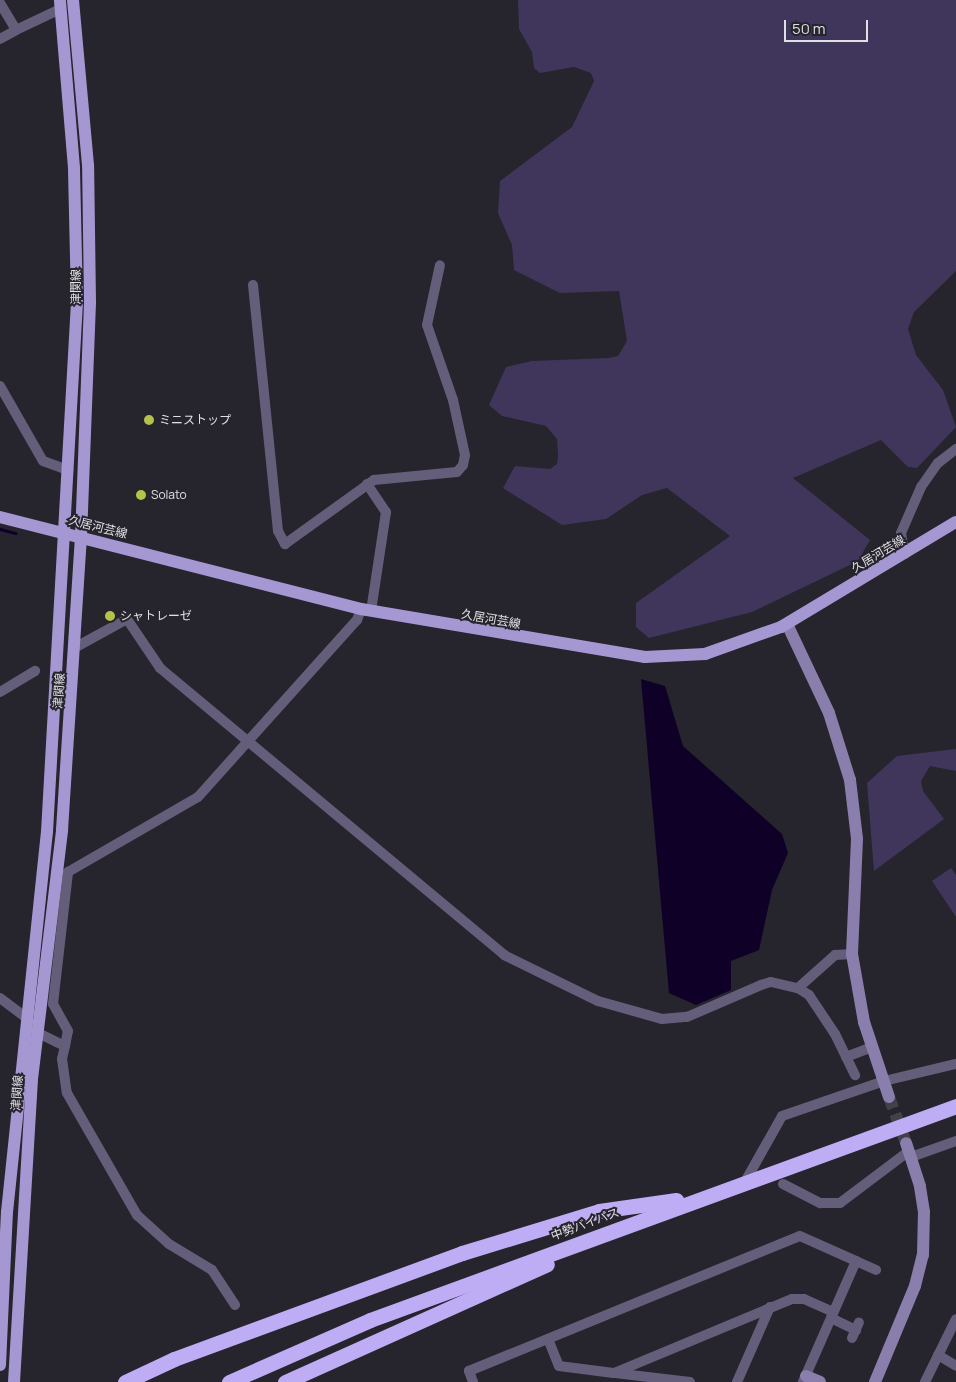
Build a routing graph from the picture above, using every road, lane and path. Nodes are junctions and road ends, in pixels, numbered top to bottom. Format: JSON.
{"nodes":[{"id":1,"x":73,"y":0,"type":"edge"},
{"id":2,"x":0,"y":3,"type":"edge"},
{"id":3,"x":60,"y":5,"type":"edge"},
{"id":4,"x":16,"y":30,"type":"junction"},
{"id":5,"x":0,"y":38,"type":"edge"},
{"id":6,"x":440,"y":265,"type":"dead end"},
{"id":7,"x":254,"y":284,"type":"dead end"},
{"id":8,"x":0,"y":386,"type":"edge"},
{"id":9,"x":956,"y":449,"type":"edge"},
{"id":10,"x":68,"y":470,"type":"junction"},
{"id":11,"x":367,"y":484,"type":"junction"},
{"id":12,"x":0,"y":517,"type":"edge"},
{"id":13,"x":956,"y":522,"type":"edge"},
{"id":14,"x":66,"y":533,"type":"junction"},
{"id":15,"x":81,"y":537,"type":"junction"},
{"id":16,"x":905,"y":554,"type":"junction"},
{"id":17,"x":366,"y":610,"type":"junction"},
{"id":18,"x":787,"y":624,"type":"junction"},
{"id":19,"x":76,"y":647,"type":"junction"},
{"id":20,"x":35,"y":671,"type":"dead end"},
{"id":21,"x":0,"y":692,"type":"edge"},
{"id":22,"x":247,"y":741,"type":"junction"},
{"id":23,"x":852,"y":954,"type":"junction"},
{"id":24,"x":798,"y":988,"type":"junction"},
{"id":25,"x":0,"y":998,"type":"edge"},
{"id":26,"x":24,"y":1016,"type":"junction"},
{"id":27,"x":36,"y":1032,"type":"junction"},
{"id":28,"x":65,"y":1046,"type":"junction"},
{"id":29,"x":872,"y":1047,"type":"junction"},
{"id":30,"x":846,"y":1057,"type":"junction"},
{"id":31,"x":956,"y":1064,"type":"edge"},
{"id":32,"x":855,"y":1075,"type":"dead end"},
{"id":33,"x":884,"y":1081,"type":"junction"},
{"id":34,"x":889,"y":1097,"type":"tunnel mouth"},
{"id":35,"x":956,"y":1106,"type":"edge"},
{"id":36,"x":956,"y":1141,"type":"edge"},
{"id":37,"x":909,"y":1150,"type":"junction"},
{"id":38,"x":746,"y":1180,"type":"junction"},
{"id":39,"x":783,"y":1184,"type":"dead end"},
{"id":40,"x":704,"y":1196,"type":"junction"},
{"id":41,"x":856,"y":1261,"type":"junction"},
{"id":42,"x":876,"y":1270,"type":"dead end"},
{"id":43,"x":235,"y":1305,"type":"dead end"},
{"id":44,"x":770,"y":1307,"type":"junction"},
{"id":45,"x":832,"y":1315,"type":"junction"},
{"id":46,"x":955,"y":1322,"type":"edge"},
{"id":47,"x":856,"y":1330,"type":"dead end"},
{"id":48,"x":548,"y":1339,"type":"junction"},
{"id":49,"x":938,"y":1355,"type":"junction"},
{"id":50,"x":0,"y":1364,"type":"edge"},
{"id":51,"x":956,"y":1366,"type":"edge"},
{"id":52,"x":614,"y":1373,"type":"junction"},
{"id":53,"x":804,"y":1379,"type":"edge"},
{"id":54,"x":14,"y":1382,"type":"edge"},
{"id":55,"x":125,"y":1382,"type":"edge"},
{"id":56,"x":229,"y":1382,"type":"edge"},
{"id":57,"x":285,"y":1382,"type":"edge"},
{"id":58,"x":473,"y":1382,"type":"edge"},
{"id":59,"x":690,"y":1382,"type":"edge"},
{"id":60,"x":737,"y":1382,"type":"edge"},
{"id":61,"x":820,"y":1382,"type":"edge"},
{"id":62,"x":875,"y":1382,"type":"edge"},
{"id":63,"x":925,"y":1382,"type":"edge"}],
"edges":[{"from":1,"to":15,"type":"main road","name":"津関線"},
{"from":2,"to":4,"type":"street"},
{"from":3,"to":4,"type":"street"},
{"from":3,"to":10,"type":"main road","name":"津関線"},
{"from":4,"to":5,"type":"street"},
{"from":6,"to":11,"type":"street"},
{"from":7,"to":11,"type":"street"},
{"from":8,"to":10,"type":"street"},
{"from":9,"to":16,"type":"street"},
{"from":10,"to":14,"type":"main road","name":"津関線"},
{"from":11,"to":17,"type":"street"},
{"from":12,"to":14,"type":"main road","name":"久居河芸線"},
{"from":13,"to":16,"type":"main road","name":"久居河芸線"},
{"from":14,"to":15,"type":"main road","name":"久居河芸線"},
{"from":14,"to":26,"type":"main road","name":"津関線"},
{"from":15,"to":17,"type":"main road","name":"久居河芸線"},
{"from":15,"to":19,"type":"main road","name":"津関線"},
{"from":16,"to":18,"type":"main road","name":"久居河芸線"},
{"from":17,"to":18,"type":"main road","name":"久居河芸線"},
{"from":17,"to":22,"type":"street"},
{"from":18,"to":23,"type":"street"},
{"from":19,"to":22,"type":"street"},
{"from":19,"to":27,"type":"main road","name":"津関線"},
{"from":20,"to":21,"type":"street"},
{"from":22,"to":24,"type":"street"},
{"from":22,"to":28,"type":"street"},
{"from":23,"to":24,"type":"street"},
{"from":23,"to":29,"type":"street"},
{"from":24,"to":30,"type":"street"},
{"from":25,"to":26,"type":"street"},
{"from":26,"to":27,"type":"street"},
{"from":26,"to":50,"type":"main road","name":"津関線"},
{"from":27,"to":28,"type":"street"},
{"from":27,"to":54,"type":"main road","name":"津関線"},
{"from":28,"to":43,"type":"street"},
{"from":29,"to":30,"type":"street"},
{"from":29,"to":33,"type":"street"},
{"from":30,"to":32,"type":"street"},
{"from":31,"to":33,"type":"street"},
{"from":33,"to":34,"type":"street"},
{"from":33,"to":38,"type":"street"},
{"from":35,"to":38,"type":"highway","name":"中勢バイパス"},
{"from":36,"to":37,"type":"street"},
{"from":37,"to":39,"type":"street"},
{"from":37,"to":62,"type":"street"},
{"from":38,"to":40,"type":"highway","name":"中勢バイパス"},
{"from":40,"to":55,"type":"highway"},
{"from":40,"to":56,"type":"highway","name":"中勢バイパス"},
{"from":40,"to":57,"type":"highway"},
{"from":41,"to":42,"type":"street"},
{"from":41,"to":45,"type":"street"},
{"from":41,"to":48,"type":"street"},
{"from":44,"to":45,"type":"street"},
{"from":44,"to":52,"type":"street"},
{"from":44,"to":60,"type":"street"},
{"from":45,"to":47,"type":"street"},
{"from":45,"to":53,"type":"street"},
{"from":46,"to":49,"type":"street"},
{"from":48,"to":52,"type":"street"},
{"from":48,"to":58,"type":"street"},
{"from":49,"to":51,"type":"street"},
{"from":49,"to":63,"type":"street"},
{"from":52,"to":59,"type":"street"},
{"from":53,"to":61,"type":"street"}]}
